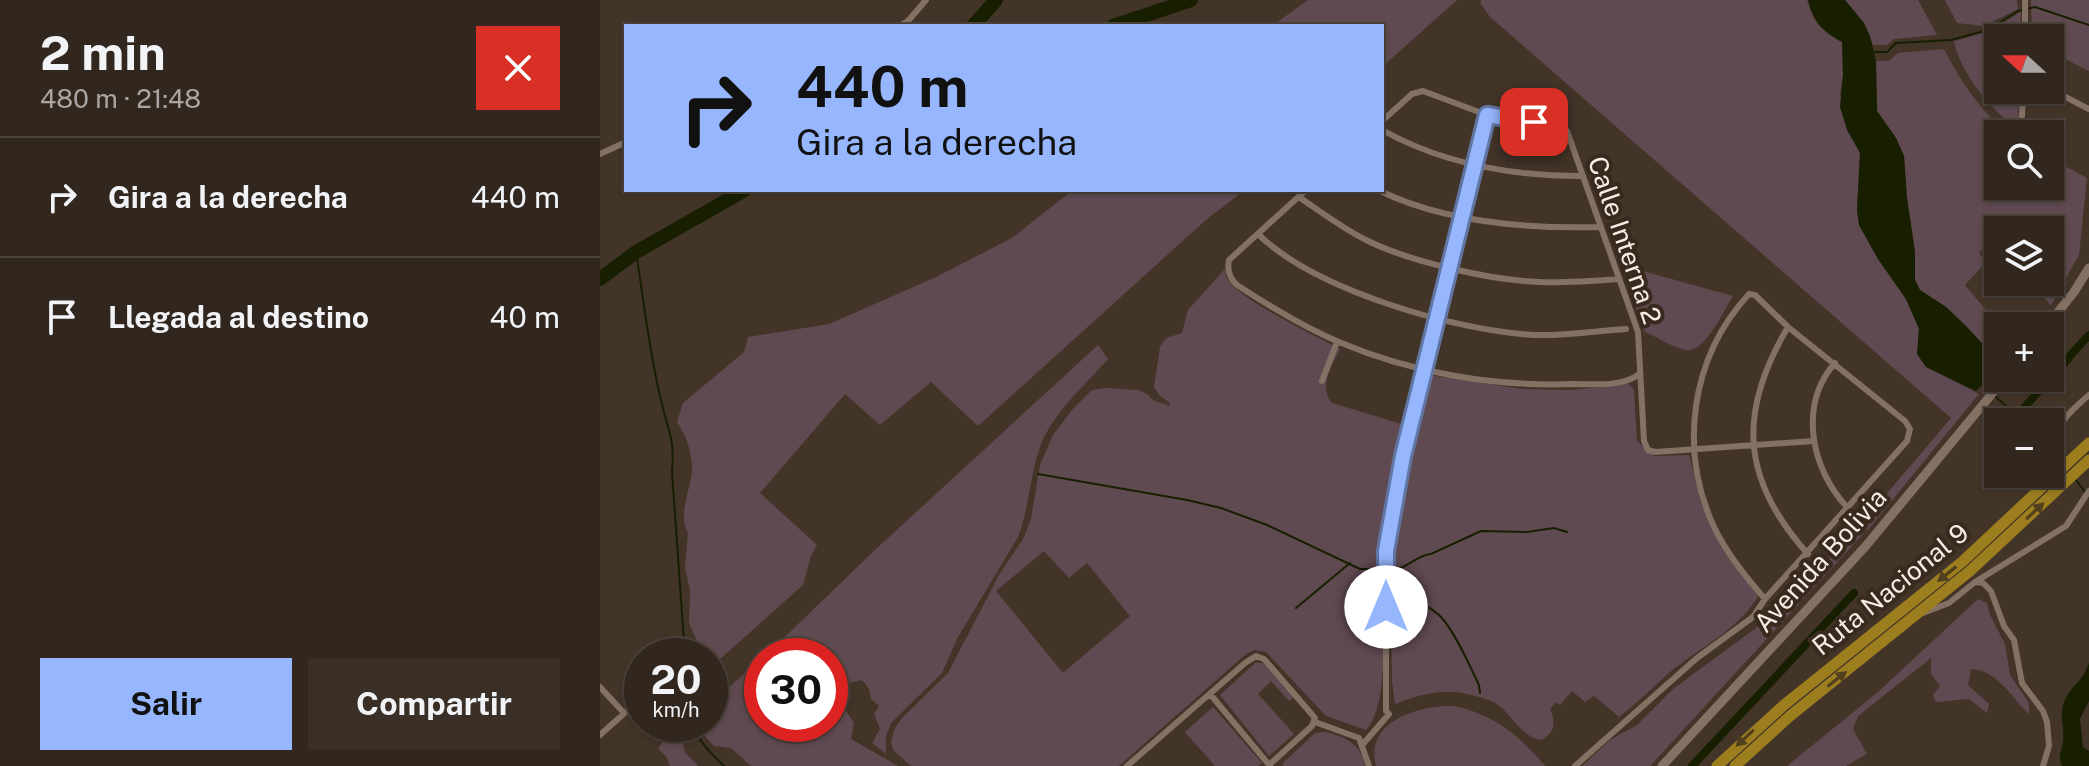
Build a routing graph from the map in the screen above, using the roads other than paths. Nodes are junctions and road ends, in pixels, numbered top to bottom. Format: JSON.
{"nodes":[{"id":1,"x":926,"y":0,"type":"edge"},
{"id":2,"x":2025,"y":0,"type":"edge"},
{"id":3,"x":903,"y":24,"type":"edge"},
{"id":4,"x":2025,"y":24,"type":"edge"},
{"id":5,"x":2064,"y":96,"type":"edge"},
{"id":6,"x":2022,"y":104,"type":"edge"},
{"id":7,"x":2089,"y":109,"type":"edge"},
{"id":8,"x":1487,"y":115,"type":"junction"},
{"id":9,"x":2022,"y":116,"type":"dead end"},
{"id":10,"x":1384,"y":119,"type":"edge"},
{"id":11,"x":1384,"y":131,"type":"edge"},
{"id":12,"x":624,"y":143,"type":"edge"},
{"id":13,"x":600,"y":154,"type":"edge"},
{"id":14,"x":1474,"y":165,"type":"junction"},
{"id":15,"x":1581,"y":176,"type":"junction"},
{"id":16,"x":1304,"y":192,"type":"edge"},
{"id":17,"x":1383,"y":192,"type":"edge"},
{"id":18,"x":1299,"y":197,"type":"junction"},
{"id":19,"x":1462,"y":216,"type":"junction"},
{"id":20,"x":1601,"y":227,"type":"junction"},
{"id":21,"x":1258,"y":234,"type":"junction"},
{"id":22,"x":1449,"y":267,"type":"junction"},
{"id":23,"x":2089,"y":268,"type":"edge"},
{"id":24,"x":1619,"y":279,"type":"junction"},
{"id":25,"x":2058,"y":312,"type":"edge"},
{"id":26,"x":1437,"y":318,"type":"junction"},
{"id":27,"x":1788,"y":327,"type":"junction"},
{"id":28,"x":1626,"y":329,"type":"dead end"},
{"id":29,"x":1337,"y":342,"type":"junction"},
{"id":30,"x":1835,"y":363,"type":"junction"},
{"id":31,"x":1424,"y":368,"type":"junction"},
{"id":32,"x":1639,"y":374,"type":"junction"},
{"id":33,"x":1322,"y":381,"type":"dead end"},
{"id":34,"x":1993,"y":392,"type":"edge"},
{"id":35,"x":2089,"y":395,"type":"edge"},
{"id":36,"x":2064,"y":422,"type":"edge"},
{"id":37,"x":1814,"y":441,"type":"junction"},
{"id":38,"x":2089,"y":443,"type":"edge"},
{"id":39,"x":1754,"y":445,"type":"junction"},
{"id":40,"x":1694,"y":450,"type":"junction"},
{"id":41,"x":2089,"y":460,"type":"edge"},
{"id":42,"x":2064,"y":471,"type":"edge"},
{"id":43,"x":2064,"y":478,"type":"edge"},
{"id":44,"x":2088,"y":487,"type":"edge"},
{"id":45,"x":2049,"y":488,"type":"joint"},
{"id":46,"x":1847,"y":507,"type":"junction"},
{"id":47,"x":1808,"y":554,"type":"junction"},
{"id":48,"x":1975,"y":582,"type":"junction"},
{"id":49,"x":1765,"y":599,"type":"junction"},
{"id":50,"x":1916,"y":616,"type":"junction"},
{"id":51,"x":600,"y":687,"type":"edge"},
{"id":52,"x":1210,"y":694,"type":"junction"},
{"id":53,"x":624,"y":713,"type":"joint"},
{"id":54,"x":1315,"y":722,"type":"junction"},
{"id":55,"x":600,"y":735,"type":"edge"},
{"id":56,"x":1363,"y":744,"type":"junction"},
{"id":57,"x":1127,"y":766,"type":"edge"},
{"id":58,"x":1269,"y":766,"type":"edge"},
{"id":59,"x":1369,"y":766,"type":"edge"},
{"id":60,"x":1575,"y":766,"type":"edge"},
{"id":61,"x":1662,"y":766,"type":"edge"},
{"id":62,"x":1717,"y":766,"type":"edge"},
{"id":63,"x":1735,"y":766,"type":"edge"},
{"id":64,"x":2043,"y":766,"type":"edge"}],
"edges":[{"from":1,"to":3,"type":"street"},
{"from":2,"to":4,"type":"street"},
{"from":5,"to":7,"type":"street"},
{"from":6,"to":9,"type":"street"},
{"from":8,"to":10,"type":"street"},
{"from":8,"to":14,"type":"street"},
{"from":8,"to":15,"type":"street","name":"Calle Interna 2"},
{"from":11,"to":14,"type":"street"},
{"from":12,"to":13,"type":"street"},
{"from":14,"to":15,"type":"street"},
{"from":14,"to":19,"type":"street"},
{"from":15,"to":20,"type":"street","name":"Calle Interna 2"},
{"from":16,"to":18,"type":"street"},
{"from":17,"to":19,"type":"street"},
{"from":18,"to":21,"type":"street"},
{"from":18,"to":22,"type":"street"},
{"from":19,"to":20,"type":"street"},
{"from":19,"to":22,"type":"street"},
{"from":20,"to":24,"type":"street","name":"Calle Interna 2"},
{"from":21,"to":26,"type":"street"},
{"from":21,"to":29,"type":"street"},
{"from":22,"to":24,"type":"street"},
{"from":22,"to":26,"type":"street"},
{"from":23,"to":25,"type":"street"},
{"from":24,"to":32,"type":"street","name":"Calle Interna 2"},
{"from":26,"to":28,"type":"street"},
{"from":26,"to":31,"type":"street"},
{"from":27,"to":30,"type":"street"},
{"from":27,"to":39,"type":"street"},
{"from":27,"to":40,"type":"street"},
{"from":29,"to":31,"type":"street"},
{"from":29,"to":33,"type":"street"},
{"from":30,"to":37,"type":"street"},
{"from":30,"to":46,"type":"street"},
{"from":31,"to":32,"type":"street"},
{"from":31,"to":56,"type":"street"},
{"from":32,"to":40,"type":"street","name":"Calle Interna 2"},
{"from":34,"to":61,"type":"street","name":"Avenida Bolivia"},
{"from":35,"to":36,"type":"street"},
{"from":37,"to":39,"type":"street"},
{"from":37,"to":46,"type":"street"},
{"from":38,"to":42,"type":"highway","name":"Ruta Nacional 9"},
{"from":39,"to":40,"type":"street"},
{"from":39,"to":47,"type":"street"},
{"from":40,"to":49,"type":"street"},
{"from":41,"to":43,"type":"highway","name":"Ruta Nacional 9"},
{"from":44,"to":48,"type":"street"},
{"from":50,"to":45,"type":"highway","name":"Ruta Nacional 9","one_way":true},
{"from":45,"to":62,"type":"highway","name":"Ruta Nacional 9","one_way":true},
{"from":46,"to":47,"type":"street"},
{"from":47,"to":49,"type":"street"},
{"from":48,"to":50,"type":"street"},
{"from":48,"to":64,"type":"street"},
{"from":49,"to":60,"type":"street"},
{"from":63,"to":50,"type":"highway","name":"Ruta Nacional 9","one_way":true},
{"from":51,"to":53,"type":"street"},
{"from":52,"to":54,"type":"street"},
{"from":52,"to":57,"type":"street"},
{"from":52,"to":58,"type":"street"},
{"from":53,"to":55,"type":"street"},
{"from":54,"to":56,"type":"street"},
{"from":54,"to":58,"type":"street"},
{"from":56,"to":59,"type":"street"}]}
